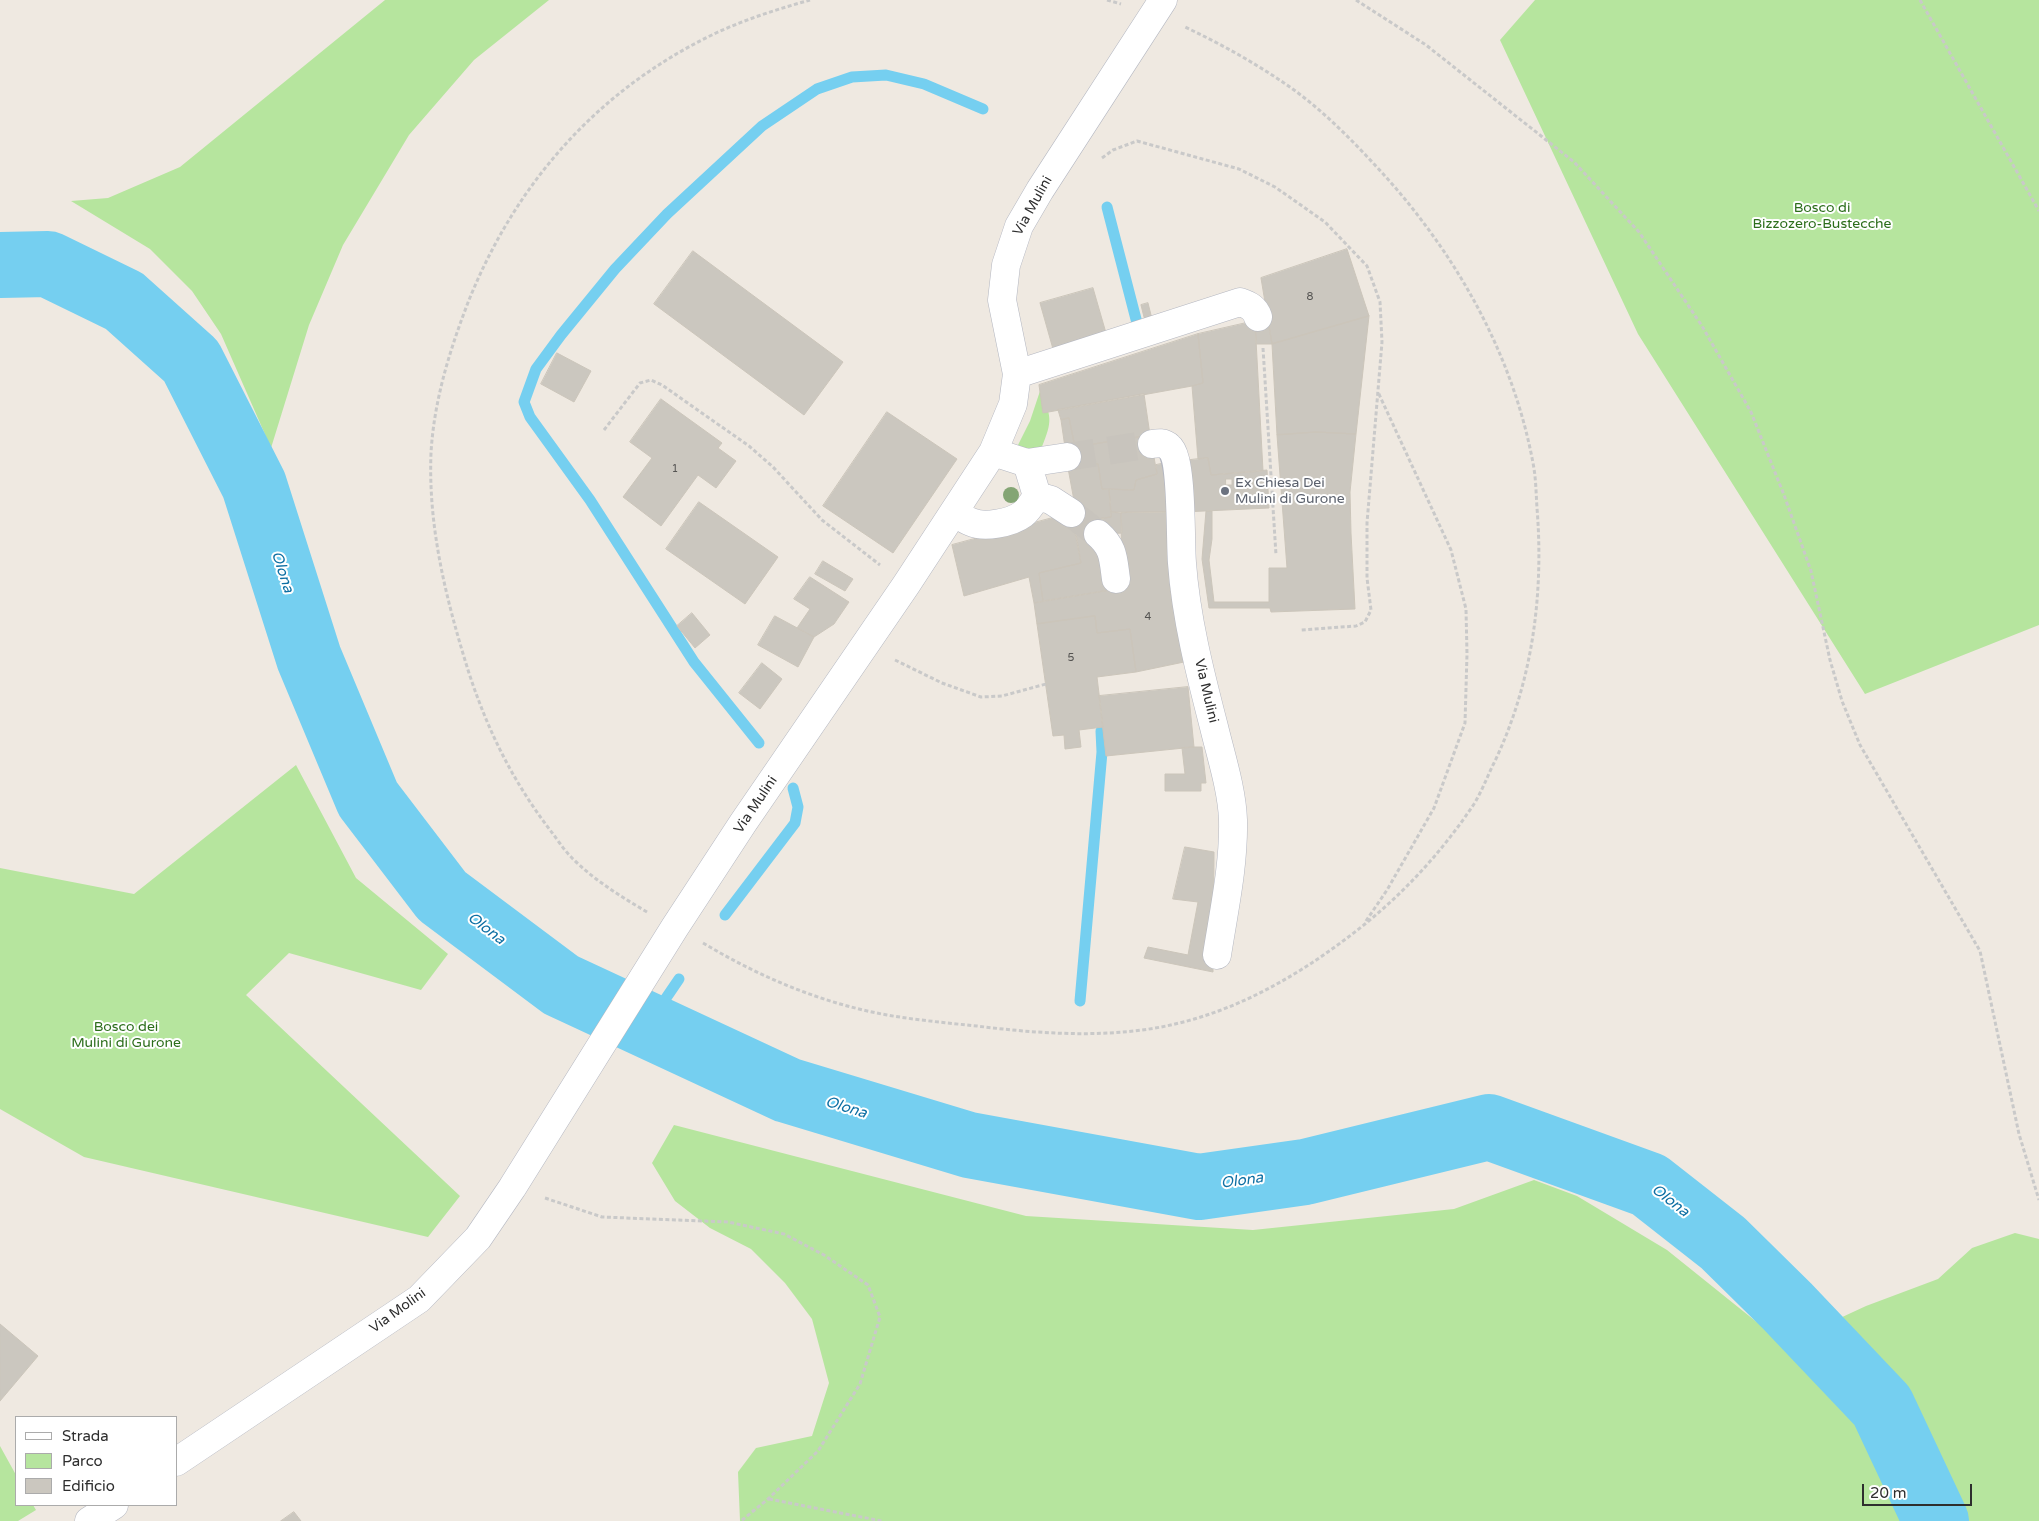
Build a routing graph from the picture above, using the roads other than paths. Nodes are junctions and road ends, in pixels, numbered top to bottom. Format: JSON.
{"nodes":[{"id":1,"x":1159,"y":7,"type":"edge"},
{"id":2,"x":1258,"y":317,"type":"dead end"},
{"id":3,"x":1017,"y":374,"type":"junction"},
{"id":4,"x":1152,"y":444,"type":"tunnel mouth"},
{"id":5,"x":993,"y":452,"type":"junction"},
{"id":6,"x":1066,"y":457,"type":"tunnel mouth"},
{"id":7,"x":1027,"y":463,"type":"junction"},
{"id":8,"x":1037,"y":496,"type":"junction"},
{"id":9,"x":954,"y":512,"type":"junction"},
{"id":10,"x":1071,"y":513,"type":"tunnel mouth"},
{"id":11,"x":1098,"y":534,"type":"tunnel mouth"},
{"id":12,"x":1116,"y":579,"type":"dead end"},
{"id":13,"x":1218,"y":955,"type":"dead end"},
{"id":14,"x":565,"y":1104,"type":"joint"},
{"id":15,"x":178,"y":1461,"type":"edge"},
{"id":16,"x":112,"y":1506,"type":"edge"},
{"id":17,"x":89,"y":1521,"type":"edge"}],
"edges":[{"from":1,"to":3,"type":"street","name":"Via Mulini"},
{"from":2,"to":3,"type":"street"},
{"from":3,"to":5,"type":"street","name":"Via Mulini"},
{"from":4,"to":13,"type":"street","name":"Via Mulini"},
{"from":5,"to":7,"type":"street"},
{"from":5,"to":9,"type":"street","name":"Via Mulini"},
{"from":6,"to":7,"type":"street"},
{"from":7,"to":8,"type":"street"},
{"from":8,"to":9,"type":"street"},
{"from":8,"to":10,"type":"street"},
{"from":9,"to":14,"type":"street","name":"Via Mulini"},
{"from":11,"to":12,"type":"street"},
{"from":14,"to":15,"type":"street","name":"Via Molini"},
{"from":16,"to":17,"type":"street"}]}
